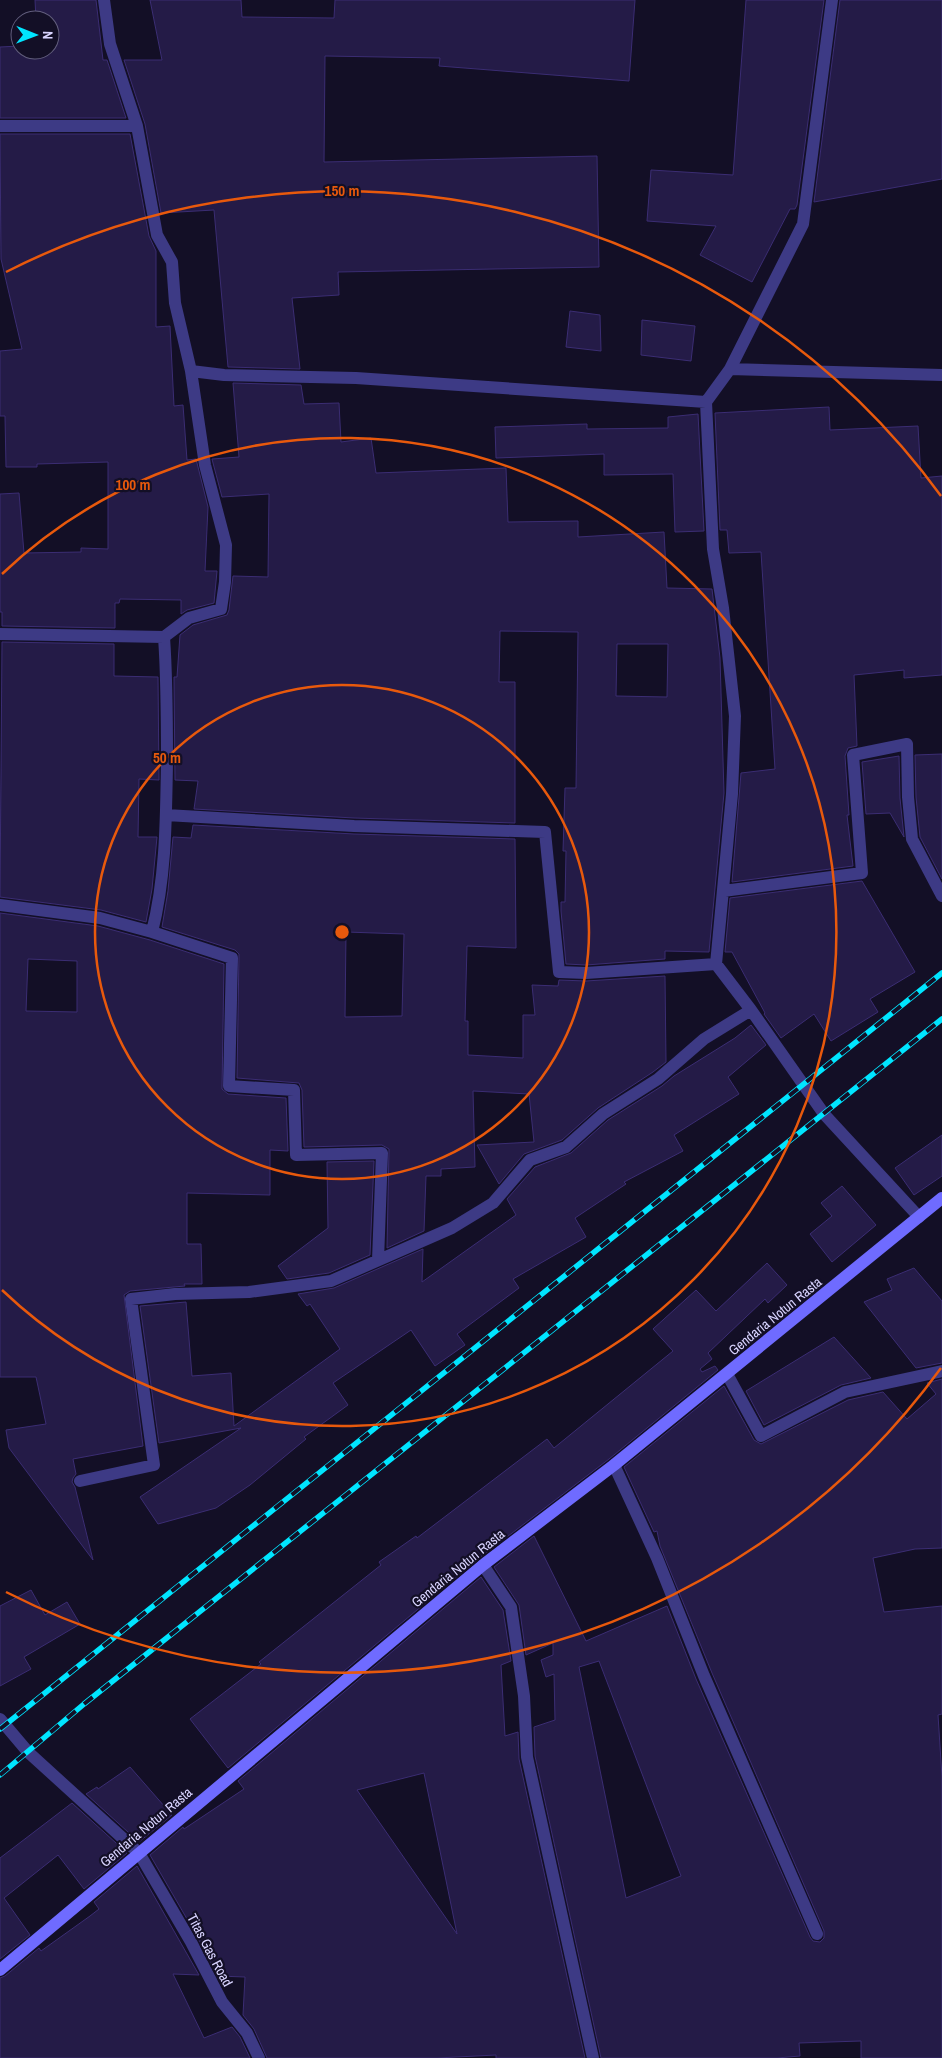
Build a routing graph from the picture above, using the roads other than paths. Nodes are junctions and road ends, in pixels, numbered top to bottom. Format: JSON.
{"nodes":[{"id":1,"x":104,"y":0,"type":"edge"},
{"id":2,"x":832,"y":0,"type":"edge"},
{"id":3,"x":0,"y":126,"type":"edge"},
{"id":4,"x":137,"y":126,"type":"junction"},
{"id":5,"x":730,"y":369,"type":"junction"},
{"id":6,"x":191,"y":371,"type":"junction"},
{"id":7,"x":942,"y":375,"type":"edge"},
{"id":8,"x":706,"y":402,"type":"junction"},
{"id":9,"x":0,"y":634,"type":"edge"},
{"id":10,"x":164,"y":637,"type":"junction"},
{"id":11,"x":166,"y":815,"type":"junction"},
{"id":12,"x":723,"y":891,"type":"junction"},
{"id":13,"x":942,"y":896,"type":"edge"},
{"id":14,"x":0,"y":905,"type":"edge"},
{"id":15,"x":152,"y":932,"type":"junction"},
{"id":16,"x":716,"y":964,"type":"junction"},
{"id":17,"x":751,"y":1010,"type":"junction"},
{"id":18,"x":942,"y":1198,"type":"edge"},
{"id":19,"x":919,"y":1217,"type":"junction"},
{"id":20,"x":378,"y":1260,"type":"junction"},
{"id":21,"x":942,"y":1371,"type":"edge"},
{"id":22,"x":727,"y":1374,"type":"junction"},
{"id":23,"x":614,"y":1465,"type":"junction"},
{"id":24,"x":80,"y":1481,"type":"dead end"},
{"id":25,"x":483,"y":1565,"type":"junction"},
{"id":26,"x":0,"y":1719,"type":"edge"},
{"id":27,"x":139,"y":1853,"type":"junction"},
{"id":28,"x":817,"y":1934,"type":"dead end"},
{"id":29,"x":0,"y":1970,"type":"edge"},
{"id":30,"x":259,"y":2058,"type":"edge"},
{"id":31,"x":593,"y":2058,"type":"edge"}],
"edges":[{"from":1,"to":4,"type":"street"},
{"from":2,"to":5,"type":"street"},
{"from":3,"to":4,"type":"street"},
{"from":4,"to":6,"type":"street"},
{"from":5,"to":7,"type":"street"},
{"from":5,"to":8,"type":"street"},
{"from":6,"to":8,"type":"street"},
{"from":6,"to":10,"type":"street"},
{"from":8,"to":12,"type":"street"},
{"from":9,"to":10,"type":"street"},
{"from":10,"to":11,"type":"street"},
{"from":11,"to":15,"type":"street"},
{"from":11,"to":16,"type":"street"},
{"from":12,"to":13,"type":"street"},
{"from":12,"to":16,"type":"street"},
{"from":14,"to":15,"type":"street"},
{"from":15,"to":20,"type":"street"},
{"from":16,"to":17,"type":"street"},
{"from":17,"to":19,"type":"street"},
{"from":17,"to":20,"type":"street"},
{"from":18,"to":19,"type":"main road","name":"Gendaria Notun Rasta"},
{"from":19,"to":22,"type":"main road","name":"Gendaria Notun Rasta"},
{"from":20,"to":24,"type":"street"},
{"from":21,"to":22,"type":"street"},
{"from":22,"to":23,"type":"main road","name":"Gendaria Notun Rasta"},
{"from":23,"to":25,"type":"main road","name":"Gendaria Notun Rasta"},
{"from":23,"to":28,"type":"street"},
{"from":25,"to":27,"type":"main road","name":"Gendaria Notun Rasta"},
{"from":25,"to":31,"type":"street"},
{"from":26,"to":27,"type":"street","name":"Titas Gas Road"},
{"from":27,"to":29,"type":"main road","name":"Gendaria Notun Rasta"},
{"from":27,"to":30,"type":"street","name":"Titas Gas Road"}]}
